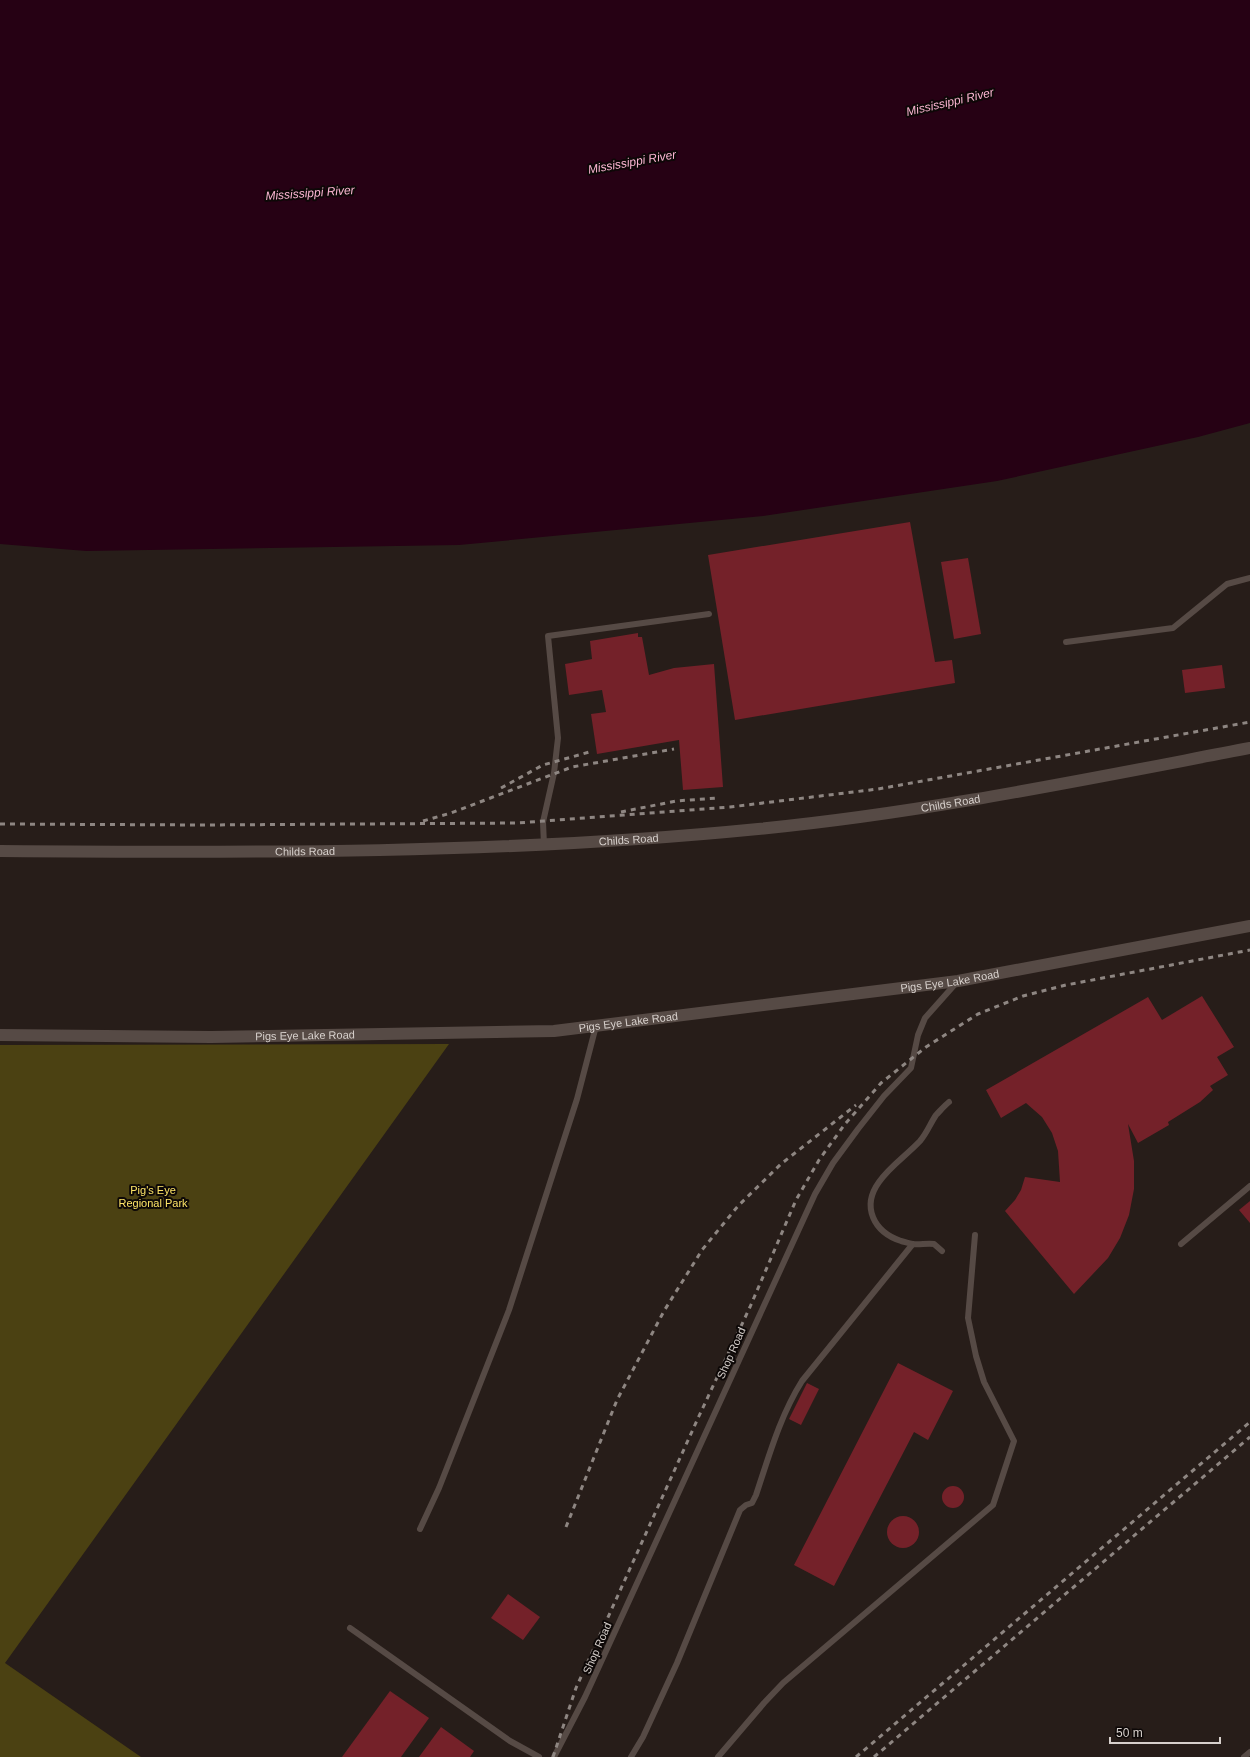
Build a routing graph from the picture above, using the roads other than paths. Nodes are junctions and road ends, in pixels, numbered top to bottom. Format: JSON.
{"nodes":[{"id":1,"x":1250,"y":578,"type":"edge"},
{"id":2,"x":709,"y":614,"type":"dead end"},
{"id":3,"x":1066,"y":642,"type":"dead end"},
{"id":4,"x":1250,"y":748,"type":"edge"},
{"id":5,"x":544,"y":845,"type":"junction"},
{"id":6,"x":0,"y":851,"type":"edge"},
{"id":7,"x":1250,"y":926,"type":"edge"},
{"id":8,"x":958,"y":981,"type":"junction"},
{"id":9,"x":596,"y":1026,"type":"junction"},
{"id":10,"x":0,"y":1035,"type":"edge"},
{"id":11,"x":948,"y":1102,"type":"dead end"},
{"id":12,"x":1250,"y":1186,"type":"edge"},
{"id":13,"x":975,"y":1235,"type":"dead end"},
{"id":14,"x":1180,"y":1244,"type":"dead end"},
{"id":15,"x":912,"y":1245,"type":"junction"},
{"id":16,"x":942,"y":1251,"type":"dead end"},
{"id":17,"x":420,"y":1529,"type":"dead end"},
{"id":18,"x":350,"y":1628,"type":"dead end"},
{"id":19,"x":1250,"y":1752,"type":"edge"},
{"id":20,"x":539,"y":1757,"type":"edge"},
{"id":21,"x":554,"y":1757,"type":"edge"},
{"id":22,"x":631,"y":1757,"type":"edge"},
{"id":23,"x":718,"y":1757,"type":"edge"},
{"id":24,"x":1244,"y":1757,"type":"edge"}],
"edges":[{"from":1,"to":3,"type":"lane"},
{"from":2,"to":5,"type":"lane"},
{"from":4,"to":5,"type":"street","name":"Childs Road"},
{"from":5,"to":6,"type":"street","name":"Childs Road"},
{"from":7,"to":8,"type":"street","name":"Pigs Eye Lake Road"},
{"from":8,"to":9,"type":"street","name":"Pigs Eye Lake Road"},
{"from":8,"to":21,"type":"lane","name":"Shop Road"},
{"from":9,"to":10,"type":"street","name":"Pigs Eye Lake Road"},
{"from":9,"to":17,"type":"lane"},
{"from":11,"to":15,"type":"lane"},
{"from":12,"to":14,"type":"lane"},
{"from":13,"to":23,"type":"lane"},
{"from":15,"to":16,"type":"lane"},
{"from":15,"to":22,"type":"lane"},
{"from":18,"to":20,"type":"lane"},
{"from":19,"to":24,"type":"lane"}]}
